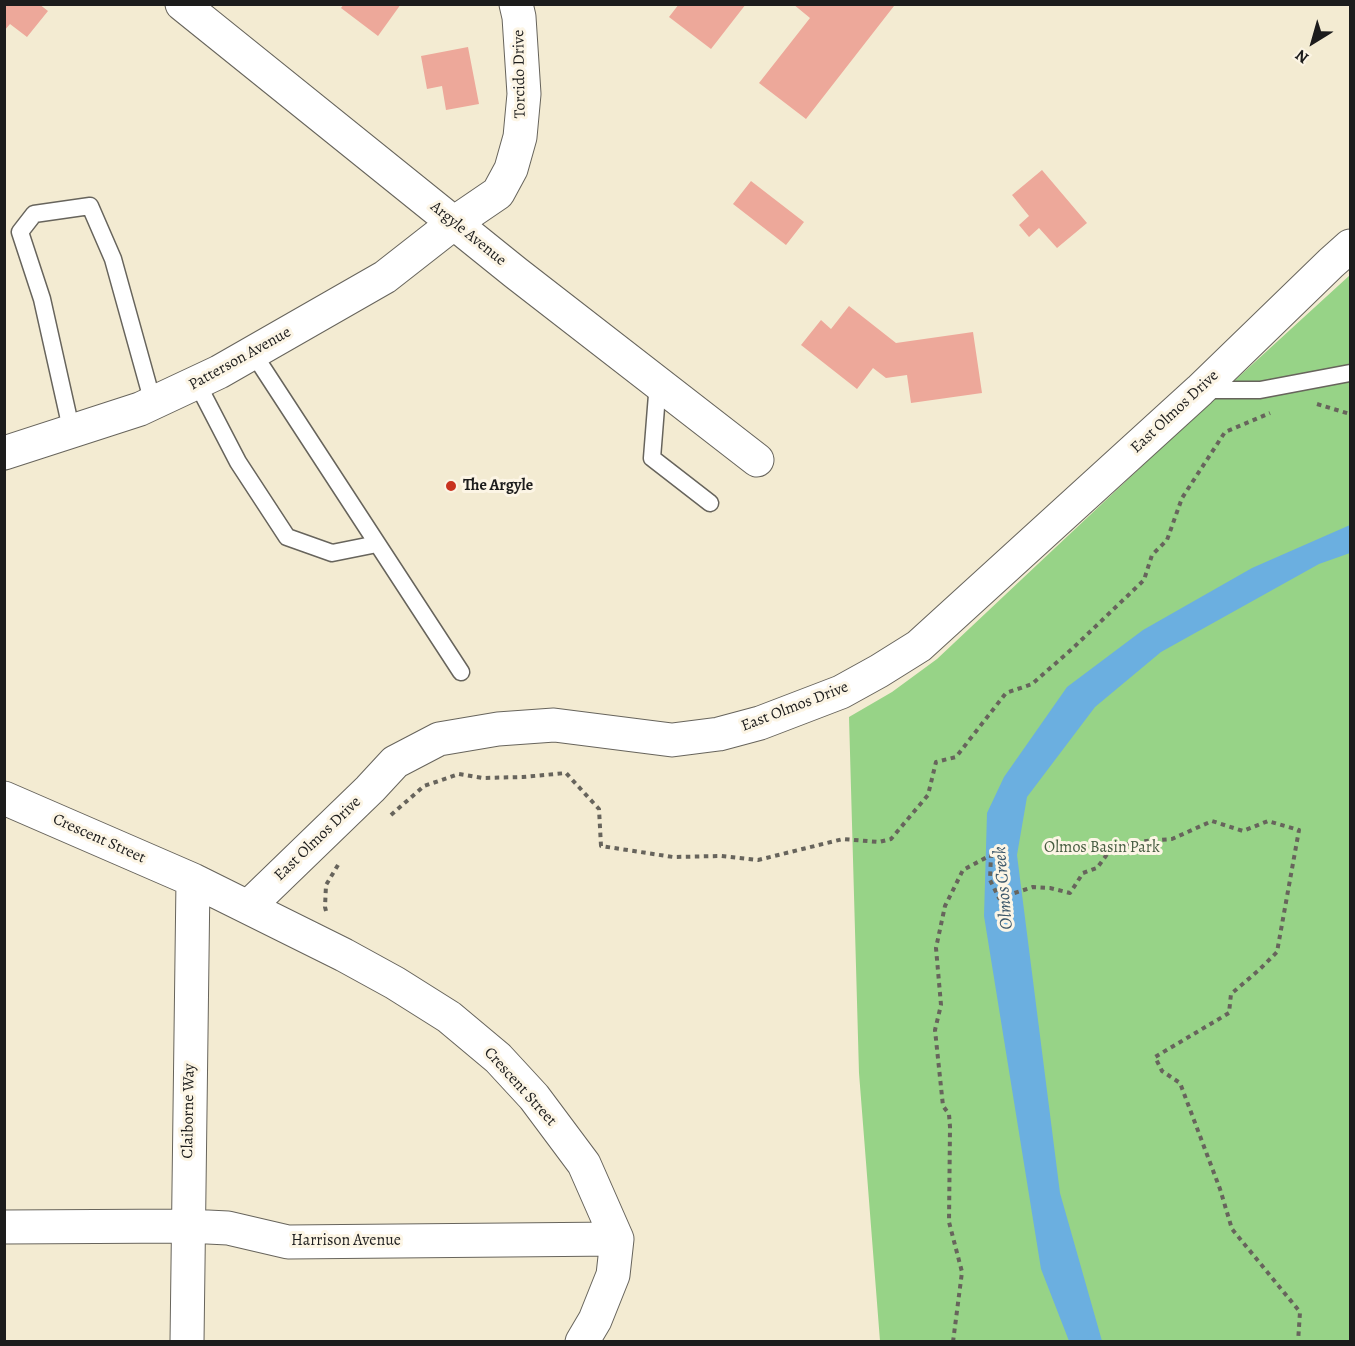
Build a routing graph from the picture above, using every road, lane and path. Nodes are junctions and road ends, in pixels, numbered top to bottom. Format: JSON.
{"nodes":[{"id":1,"x":182,"y":4,"type":"edge"},
{"id":2,"x":516,"y":4,"type":"edge"},
{"id":3,"x":454,"y":223,"type":"junction"},
{"id":4,"x":1350,"y":246,"type":"edge"},
{"id":5,"x":253,"y":353,"type":"junction"},
{"id":6,"x":1350,"y":373,"type":"edge"},
{"id":7,"x":658,"y":382,"type":"junction"},
{"id":8,"x":198,"y":383,"type":"junction"},
{"id":9,"x":1200,"y":390,"type":"junction"},
{"id":10,"x":153,"y":403,"type":"junction"},
{"id":11,"x":72,"y":433,"type":"junction"},
{"id":12,"x":4,"y":453,"type":"edge"},
{"id":13,"x":757,"y":459,"type":"dead end"},
{"id":14,"x":710,"y":503,"type":"dead end"},
{"id":15,"x":377,"y":544,"type":"junction"},
{"id":16,"x":460,"y":672,"type":"dead end"},
{"id":17,"x":4,"y":798,"type":"edge"},
{"id":18,"x":193,"y":880,"type":"junction"},
{"id":19,"x":248,"y":907,"type":"junction"},
{"id":20,"x":187,"y":1226,"type":"junction"},
{"id":21,"x":4,"y":1227,"type":"edge"},
{"id":22,"x":617,"y":1239,"type":"junction"},
{"id":23,"x":187,"y":1341,"type":"edge"},
{"id":24,"x":582,"y":1341,"type":"edge"},
{"id":25,"x":953,"y":1341,"type":"edge"},
{"id":26,"x":1298,"y":1341,"type":"edge"}],
"edges":[{"from":1,"to":3,"type":"street","name":"Argyle Avenue"},
{"from":2,"to":3,"type":"street","name":"Torcido Drive"},
{"from":3,"to":5,"type":"street","name":"Patterson Avenue"},
{"from":3,"to":7,"type":"street","name":"Argyle Avenue"},
{"from":4,"to":9,"type":"street","name":"East Olmos Drive"},
{"from":5,"to":8,"type":"street","name":"Patterson Avenue"},
{"from":5,"to":15,"type":"lane"},
{"from":6,"to":9,"type":"lane"},
{"from":7,"to":13,"type":"street","name":"Argyle Avenue"},
{"from":7,"to":14,"type":"lane"},
{"from":8,"to":10,"type":"street","name":"Patterson Avenue"},
{"from":8,"to":15,"type":"lane"},
{"from":9,"to":19,"type":"street","name":"East Olmos Drive"},
{"from":10,"to":11,"type":"street","name":"Patterson Avenue"},
{"from":10,"to":11,"type":"lane"},
{"from":11,"to":12,"type":"street","name":"Patterson Avenue"},
{"from":15,"to":16,"type":"lane"},
{"from":17,"to":18,"type":"street","name":"Crescent Street"},
{"from":18,"to":19,"type":"street","name":"Crescent Street"},
{"from":18,"to":20,"type":"street","name":"Claiborne Way"},
{"from":19,"to":22,"type":"street","name":"Crescent Street"},
{"from":20,"to":21,"type":"street","name":"Harrison Avenue"},
{"from":20,"to":22,"type":"street","name":"Harrison Avenue"},
{"from":20,"to":23,"type":"street","name":"Claiborne Way"},
{"from":22,"to":24,"type":"street"},
{"from":25,"to":26,"type":"path"}]}
